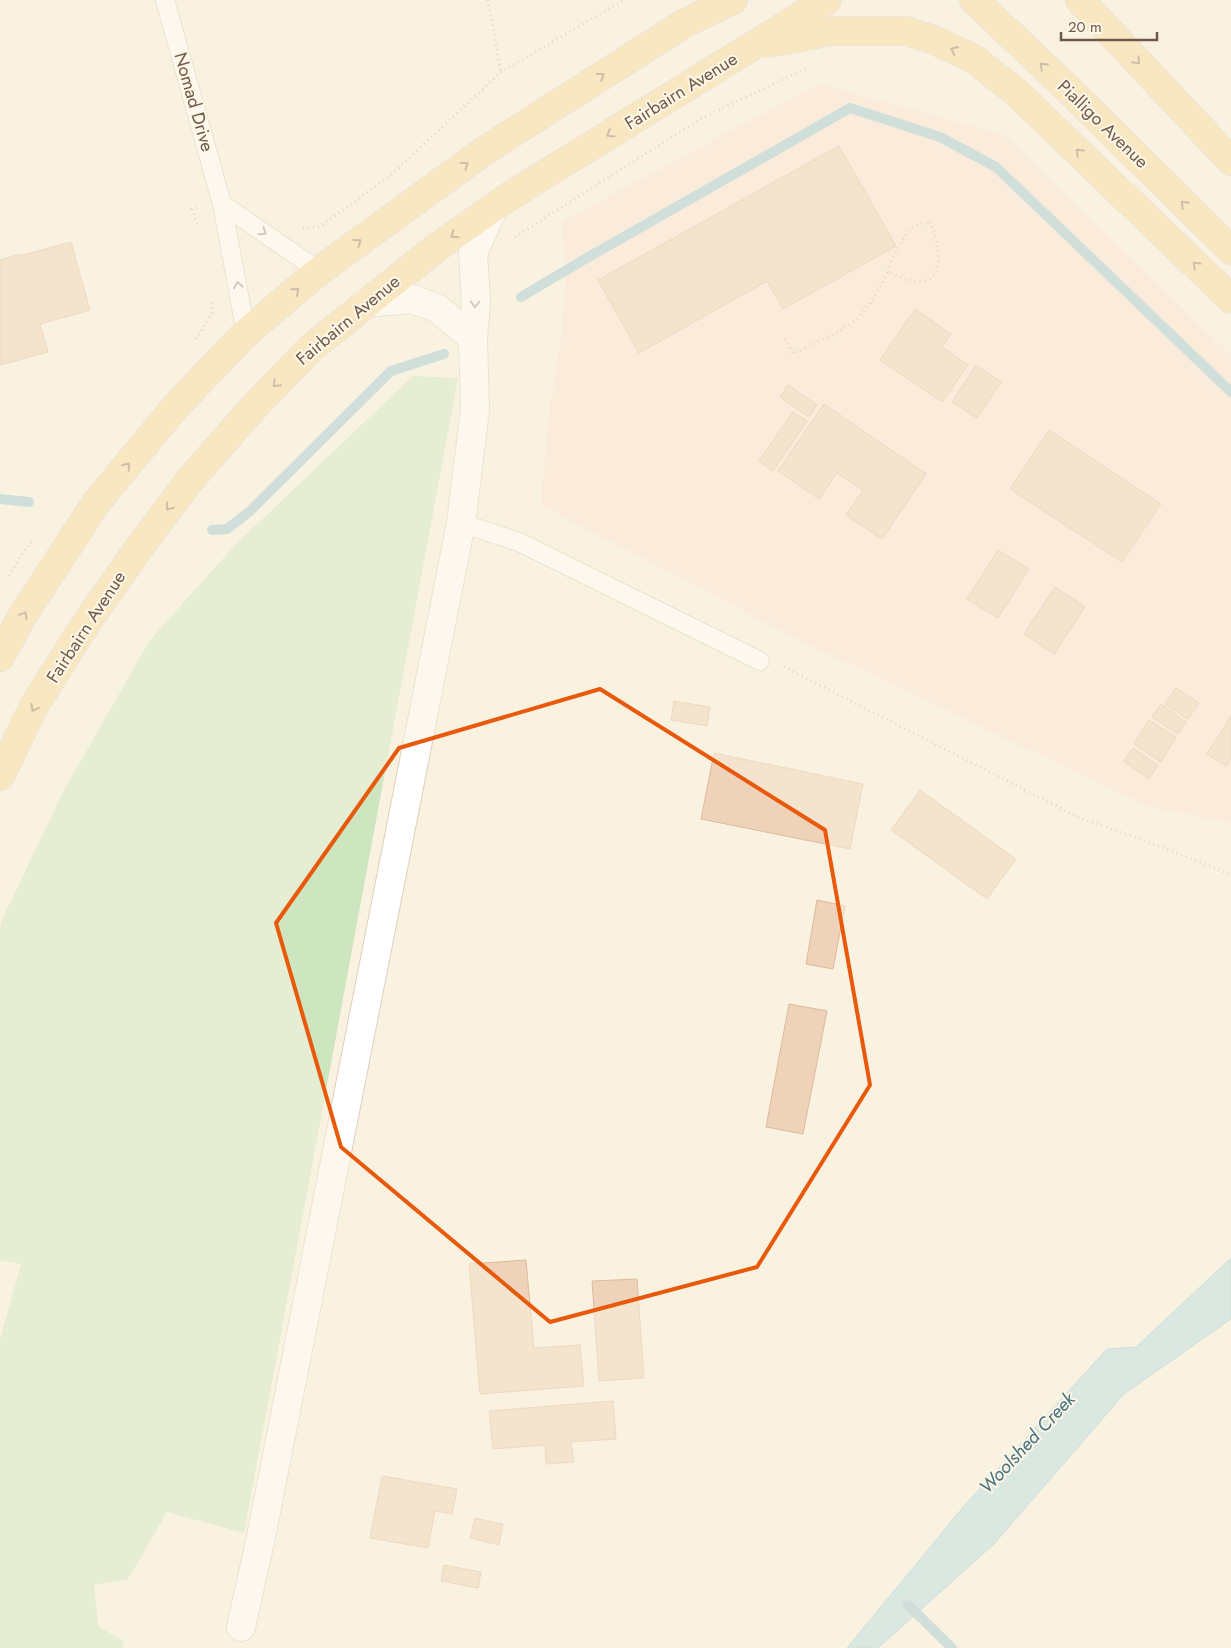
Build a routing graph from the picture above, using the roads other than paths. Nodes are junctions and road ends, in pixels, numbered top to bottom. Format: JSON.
{"nodes":[{"id":1,"x":165,"y":0,"type":"edge"},
{"id":2,"x":702,"y":0,"type":"edge"},
{"id":3,"x":733,"y":0,"type":"edge"},
{"id":4,"x":827,"y":0,"type":"edge"},
{"id":5,"x":974,"y":0,"type":"edge"},
{"id":6,"x":1080,"y":0,"type":"edge"},
{"id":7,"x":685,"y":23,"type":"junction"},
{"id":8,"x":756,"y":45,"type":"junction"},
{"id":9,"x":1231,"y":161,"type":"edge"},
{"id":10,"x":222,"y":204,"type":"junction"},
{"id":11,"x":494,"y":208,"type":"junction"},
{"id":12,"x":1231,"y":250,"type":"edge"},
{"id":13,"x":319,"y":271,"type":"junction"},
{"id":14,"x":1231,"y":299,"type":"edge"},
{"id":15,"x":365,"y":304,"type":"junction"},
{"id":16,"x":246,"y":333,"type":"junction"},
{"id":17,"x":473,"y":338,"type":"junction"},
{"id":18,"x":461,"y":523,"type":"junction"},
{"id":19,"x":0,"y":657,"type":"edge"},
{"id":20,"x":760,"y":661,"type":"dead end"},
{"id":21,"x":0,"y":776,"type":"edge"},
{"id":22,"x":241,"y":1627,"type":"dead end"}],
"edges":[{"from":1,"to":10,"type":"lane","name":"Nomad Drive"},
{"from":2,"to":7,"type":"main road"},
{"from":3,"to":7,"type":"main road"},
{"from":4,"to":8,"type":"main road","name":"Fairbairn Avenue"},
{"from":12,"to":5,"type":"main road","name":"Pialligo Avenue","one_way":true},
{"from":6,"to":9,"type":"main road","one_way":true},
{"from":13,"to":7,"type":"main road","one_way":true},
{"from":8,"to":11,"type":"main road","name":"Fairbairn Avenue","one_way":true},
{"from":14,"to":8,"type":"main road","one_way":true},
{"from":10,"to":13,"type":"lane","one_way":true},
{"from":16,"to":10,"type":"lane","name":"Nomad Drive","one_way":true},
{"from":11,"to":15,"type":"main road","name":"Fairbairn Avenue","one_way":true},
{"from":11,"to":17,"type":"street","one_way":true},
{"from":16,"to":13,"type":"main road","one_way":true},
{"from":15,"to":17,"type":"street"},
{"from":15,"to":21,"type":"main road","name":"Fairbairn Avenue","one_way":true},
{"from":19,"to":16,"type":"main road","one_way":true},
{"from":17,"to":18,"type":"street"},
{"from":18,"to":20,"type":"lane"},
{"from":18,"to":22,"type":"street"}]}
